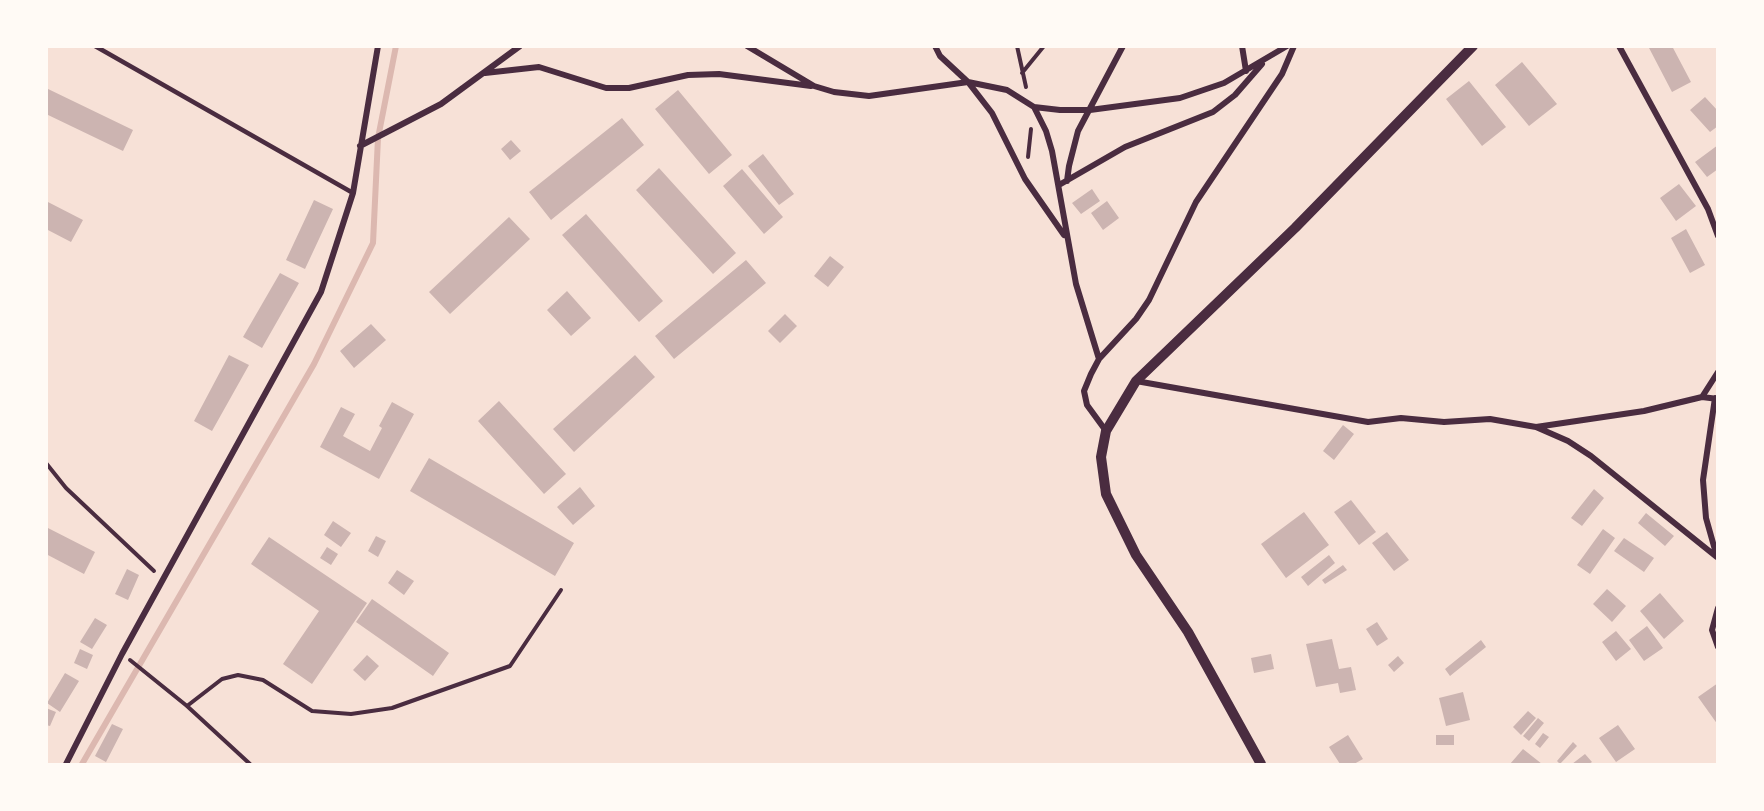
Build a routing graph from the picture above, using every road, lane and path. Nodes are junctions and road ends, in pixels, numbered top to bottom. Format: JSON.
{"nodes":[{"id":1,"x":95,"y":46,"type":"edge"},
{"id":2,"x":378,"y":46,"type":"edge"},
{"id":3,"x":520,"y":46,"type":"edge"},
{"id":4,"x":747,"y":46,"type":"edge"},
{"id":5,"x":935,"y":46,"type":"edge"},
{"id":6,"x":1017,"y":46,"type":"edge"},
{"id":7,"x":1044,"y":46,"type":"edge"},
{"id":8,"x":1123,"y":46,"type":"edge"},
{"id":9,"x":1242,"y":46,"type":"edge"},
{"id":10,"x":1287,"y":46,"type":"edge"},
{"id":11,"x":1294,"y":46,"type":"edge"},
{"id":12,"x":1473,"y":46,"type":"edge"},
{"id":13,"x":1619,"y":46,"type":"edge"},
{"id":14,"x":1265,"y":62,"type":"junction"},
{"id":15,"x":1245,"y":71,"type":"junction"},
{"id":16,"x":485,"y":73,"type":"junction"},
{"id":17,"x":1022,"y":73,"type":"junction"},
{"id":18,"x":968,"y":82,"type":"junction"},
{"id":19,"x":814,"y":86,"type":"junction"},
{"id":20,"x":1034,"y":107,"type":"junction"},
{"id":21,"x":1090,"y":110,"type":"junction"},
{"id":22,"x":360,"y":146,"type":"junction"},
{"id":23,"x":1025,"y":179,"type":"junction"},
{"id":24,"x":1068,"y":181,"type":"junction"},
{"id":25,"x":1059,"y":185,"type":"junction"},
{"id":26,"x":353,"y":193,"type":"junction"},
{"id":27,"x":1718,"y":236,"type":"edge"},
{"id":28,"x":1065,"y":237,"type":"junction"},
{"id":29,"x":1099,"y":359,"type":"junction"},
{"id":30,"x":1718,"y":372,"type":"edge"},
{"id":31,"x":1136,"y":381,"type":"junction"},
{"id":32,"x":1702,"y":397,"type":"junction"},
{"id":33,"x":1716,"y":398,"type":"edge"},
{"id":34,"x":1536,"y":427,"type":"junction"},
{"id":35,"x":1106,"y":431,"type":"junction"},
{"id":36,"x":46,"y":463,"type":"edge"},
{"id":37,"x":1718,"y":557,"type":"edge"},
{"id":38,"x":164,"y":579,"type":"junction"},
{"id":39,"x":561,"y":590,"type":"dead end"},
{"id":40,"x":1718,"y":608,"type":"edge"},
{"id":41,"x":1718,"y":647,"type":"edge"},
{"id":42,"x":122,"y":654,"type":"junction"},
{"id":43,"x":187,"y":706,"type":"junction"},
{"id":44,"x":66,"y":765,"type":"edge"},
{"id":45,"x":250,"y":765,"type":"edge"},
{"id":46,"x":1261,"y":765,"type":"edge"}],
"edges":[{"from":1,"to":26,"type":"lane"},
{"from":2,"to":22,"type":"street"},
{"from":3,"to":16,"type":"street"},
{"from":4,"to":19,"type":"street"},
{"from":5,"to":18,"type":"street"},
{"from":6,"to":17,"type":"path"},
{"from":7,"to":17,"type":"path"},
{"from":8,"to":21,"type":"street"},
{"from":9,"to":15,"type":"street"},
{"from":10,"to":14,"type":"street"},
{"from":11,"to":29,"type":"street"},
{"from":12,"to":31,"type":"street"},
{"from":13,"to":27,"type":"street"},
{"from":14,"to":15,"type":"street"},
{"from":14,"to":24,"type":"street"},
{"from":15,"to":21,"type":"street"},
{"from":16,"to":19,"type":"street"},
{"from":16,"to":22,"type":"street"},
{"from":17,"to":20,"type":"path"},
{"from":18,"to":19,"type":"street"},
{"from":18,"to":20,"type":"street"},
{"from":18,"to":23,"type":"street"},
{"from":20,"to":21,"type":"street"},
{"from":20,"to":23,"type":"path"},
{"from":20,"to":25,"type":"street"},
{"from":21,"to":24,"type":"street"},
{"from":22,"to":26,"type":"street"},
{"from":23,"to":28,"type":"street"},
{"from":24,"to":25,"type":"street"},
{"from":25,"to":28,"type":"street"},
{"from":26,"to":38,"type":"street"},
{"from":28,"to":29,"type":"street"},
{"from":29,"to":35,"type":"street"},
{"from":30,"to":32,"type":"street"},
{"from":31,"to":34,"type":"street"},
{"from":31,"to":35,"type":"street"},
{"from":32,"to":33,"type":"street"},
{"from":32,"to":34,"type":"street"},
{"from":33,"to":37,"type":"street"},
{"from":34,"to":37,"type":"street"},
{"from":35,"to":46,"type":"street"},
{"from":36,"to":38,"type":"path"},
{"from":38,"to":42,"type":"street"},
{"from":39,"to":43,"type":"path"},
{"from":40,"to":41,"type":"street"},
{"from":42,"to":43,"type":"path"},
{"from":42,"to":44,"type":"street"},
{"from":43,"to":45,"type":"path"}]}
